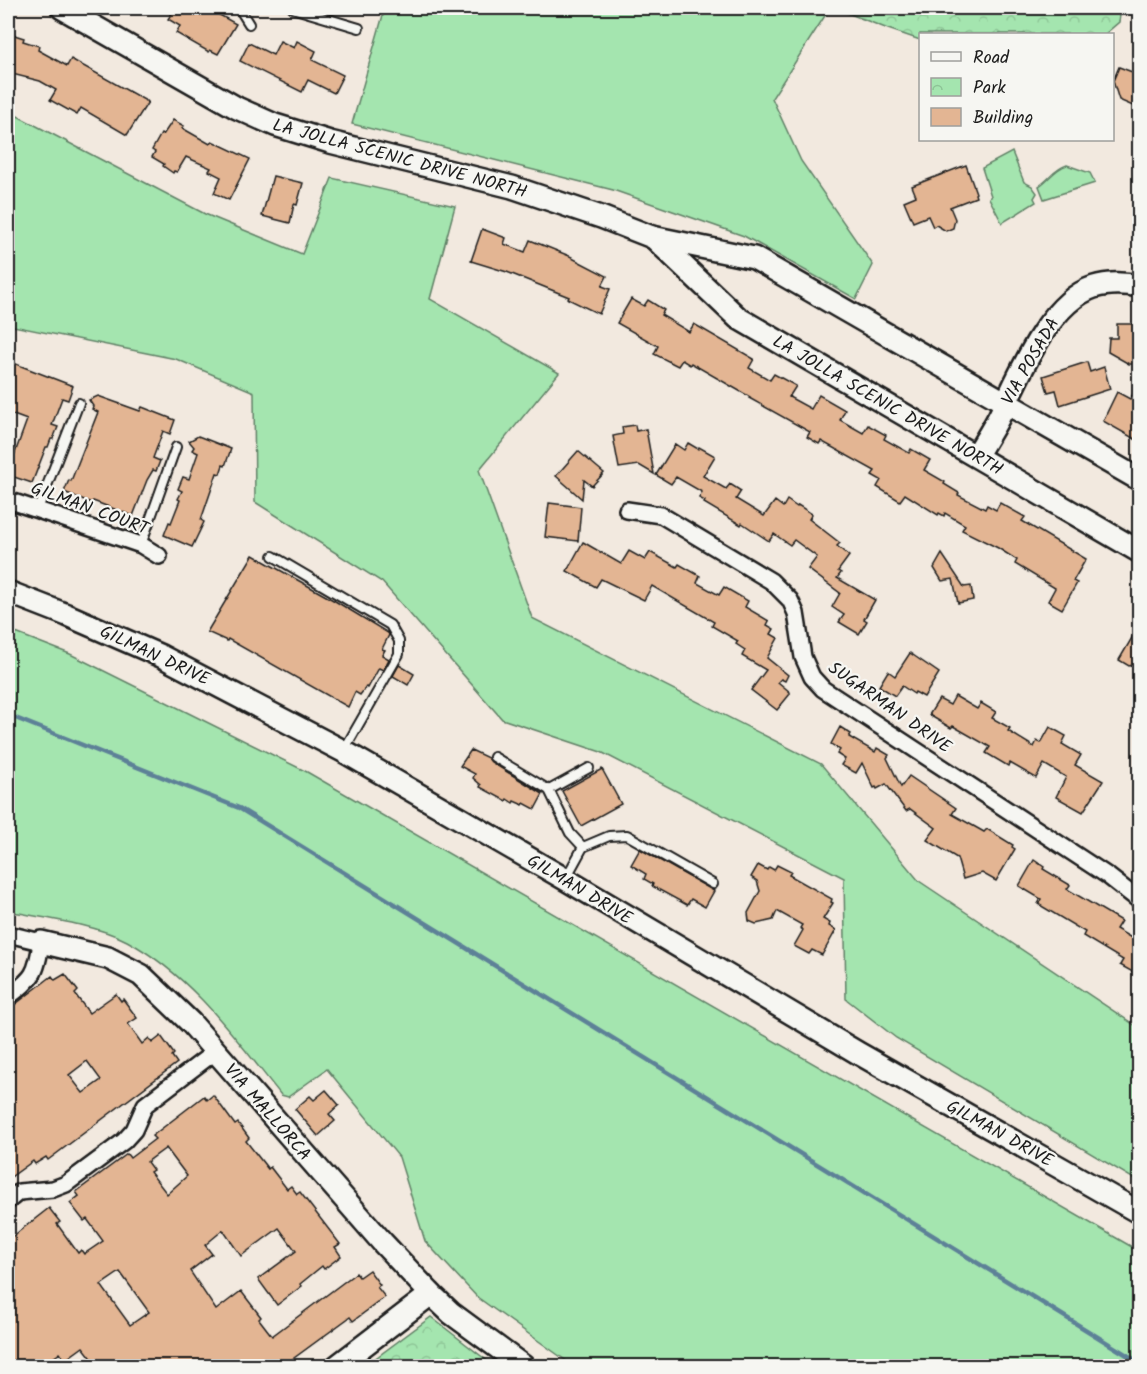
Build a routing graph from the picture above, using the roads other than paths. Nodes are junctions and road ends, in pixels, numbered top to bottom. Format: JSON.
{"nodes":[{"id":1,"x":239,"y":8,"type":"edge"},
{"id":2,"x":291,"y":8,"type":"edge"},
{"id":3,"x":67,"y":9,"type":"edge"},
{"id":4,"x":249,"y":24,"type":"dead end"},
{"id":5,"x":359,"y":28,"type":"dead end"},
{"id":6,"x":652,"y":237,"type":"junction"},
{"id":7,"x":1140,"y":286,"type":"edge"},
{"id":8,"x":1005,"y":402,"type":"junction"},
{"id":9,"x":79,"y":403,"type":"dead end"},
{"id":10,"x":176,"y":447,"type":"dead end"},
{"id":11,"x":976,"y":456,"type":"junction"},
{"id":12,"x":1140,"y":480,"type":"edge"},
{"id":13,"x":8,"y":500,"type":"edge"},
{"id":14,"x":38,"y":509,"type":"junction"},
{"id":15,"x":627,"y":510,"type":"dead end"},
{"id":16,"x":141,"y":545,"type":"junction"},
{"id":17,"x":1140,"y":552,"type":"edge"},
{"id":18,"x":159,"y":556,"type":"dead end"},
{"id":19,"x":273,"y":556,"type":"dead end"},
{"id":20,"x":8,"y":591,"type":"edge"},
{"id":21,"x":343,"y":751,"type":"junction"},
{"id":22,"x":494,"y":757,"type":"dead end"},
{"id":23,"x":589,"y":768,"type":"dead end"},
{"id":24,"x":549,"y":790,"type":"junction"},
{"id":25,"x":583,"y":847,"type":"junction"},
{"id":26,"x":565,"y":879,"type":"junction"},
{"id":27,"x":713,"y":884,"type":"dead end"},
{"id":28,"x":1140,"y":901,"type":"edge"},
{"id":29,"x":8,"y":934,"type":"edge"},
{"id":30,"x":41,"y":942,"type":"junction"},
{"id":31,"x":8,"y":997,"type":"edge"},
{"id":32,"x":216,"y":1051,"type":"junction"},
{"id":33,"x":8,"y":1201,"type":"edge"},
{"id":34,"x":1140,"y":1213,"type":"edge"},
{"id":35,"x":431,"y":1294,"type":"junction"},
{"id":36,"x":337,"y":1366,"type":"edge"},
{"id":37,"x":523,"y":1366,"type":"edge"}],
"edges":[{"from":1,"to":4,"type":"lane"},
{"from":2,"to":5,"type":"lane"},
{"from":3,"to":6,"type":"main road","name":"LA JOLLA SCENIC DRIVE NORTH"},
{"from":6,"to":8,"type":"main road","name":"LA JOLLA SCENIC DRIVE NORTH"},
{"from":6,"to":11,"type":"main road","name":"LA JOLLA SCENIC DRIVE NORTH"},
{"from":7,"to":8,"type":"main road","name":"VIA POSADA"},
{"from":8,"to":11,"type":"main road","name":"VIA POSADA"},
{"from":8,"to":12,"type":"main road","name":"LA JOLLA SCENIC DRIVE NORTH"},
{"from":9,"to":14,"type":"lane"},
{"from":10,"to":16,"type":"lane"},
{"from":11,"to":17,"type":"main road","name":"LA JOLLA SCENIC DRIVE NORTH"},
{"from":13,"to":14,"type":"street","name":"GILMAN COURT"},
{"from":14,"to":16,"type":"street","name":"GILMAN COURT"},
{"from":15,"to":28,"type":"street","name":"SUGARMAN DRIVE"},
{"from":16,"to":18,"type":"street","name":"GILMAN COURT"},
{"from":19,"to":21,"type":"lane"},
{"from":20,"to":21,"type":"main road","name":"GILMAN DRIVE"},
{"from":21,"to":26,"type":"main road","name":"GILMAN DRIVE"},
{"from":22,"to":24,"type":"lane"},
{"from":23,"to":24,"type":"lane"},
{"from":24,"to":25,"type":"lane"},
{"from":25,"to":26,"type":"lane"},
{"from":25,"to":27,"type":"lane"},
{"from":26,"to":34,"type":"main road","name":"GILMAN DRIVE"},
{"from":29,"to":30,"type":"street"},
{"from":30,"to":31,"type":"street"},
{"from":30,"to":32,"type":"main road","name":"VIA MALLORCA"},
{"from":32,"to":33,"type":"street"},
{"from":32,"to":35,"type":"main road","name":"VIA MALLORCA"},
{"from":35,"to":36,"type":"main road"},
{"from":35,"to":37,"type":"main road","name":"VIA MALLORCA"}]}
